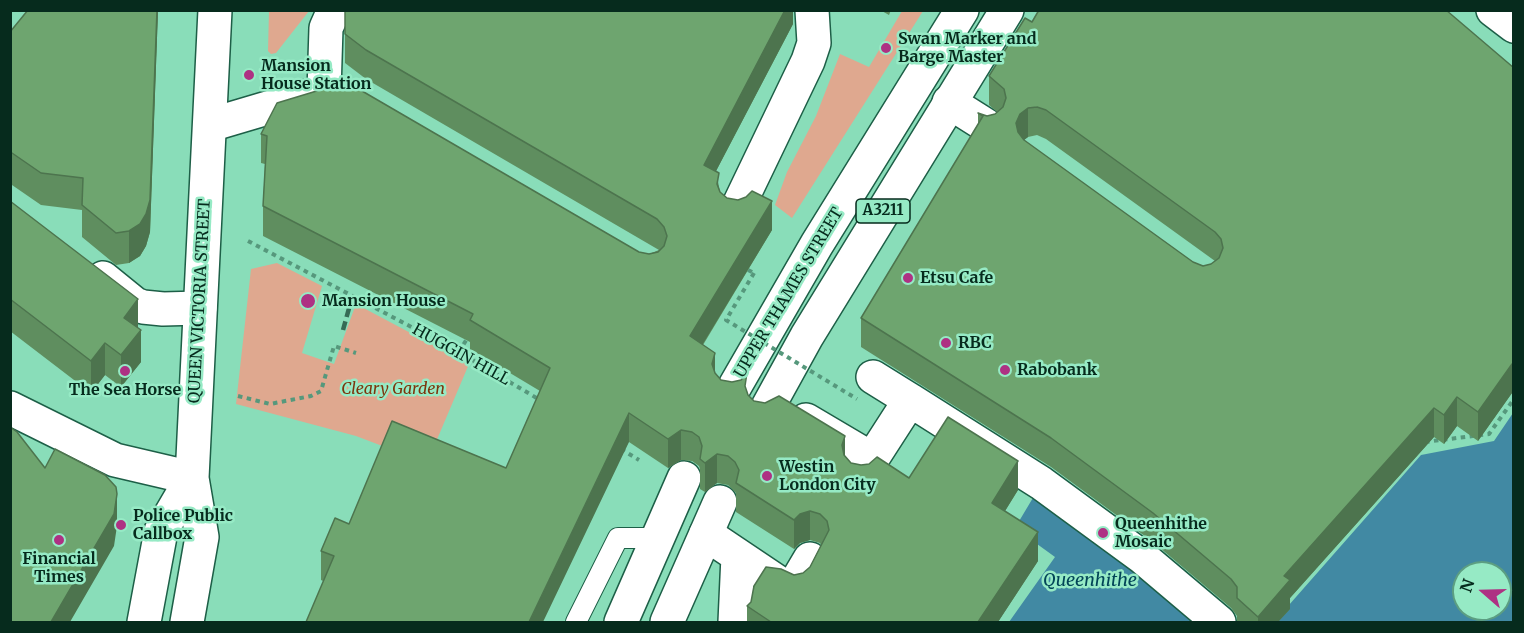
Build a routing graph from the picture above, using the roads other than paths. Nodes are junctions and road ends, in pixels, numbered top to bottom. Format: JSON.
{"nodes":[{"id":1,"x":215,"y":10,"type":"edge"},
{"id":2,"x":334,"y":10,"type":"edge"},
{"id":3,"x":812,"y":10,"type":"edge"},
{"id":4,"x":962,"y":10,"type":"edge"},
{"id":5,"x":1007,"y":10,"type":"edge"},
{"id":6,"x":1493,"y":10,"type":"edge"},
{"id":7,"x":1514,"y":26,"type":"edge"},
{"id":8,"x":949,"y":102,"type":"junction"},
{"id":9,"x":210,"y":125,"type":"junction"},
{"id":10,"x":987,"y":126,"type":"edge"},
{"id":11,"x":736,"y":211,"type":"edge"},
{"id":12,"x":79,"y":257,"type":"edge"},
{"id":13,"x":200,"y":308,"type":"junction"},
{"id":14,"x":865,"y":388,"type":"road end"},
{"id":15,"x":731,"y":393,"type":"edge"},
{"id":16,"x":910,"y":400,"type":"junction"},
{"id":17,"x":10,"y":408,"type":"edge"},
{"id":18,"x":192,"y":478,"type":"junction"},
{"id":19,"x":684,"y":478,"type":"dead end"},
{"id":20,"x":720,"y":502,"type":"dead end"},
{"id":21,"x":706,"y":534,"type":"junction"},
{"id":22,"x":658,"y":538,"type":"junction"},
{"id":23,"x":738,"y":556,"type":"junction"},
{"id":24,"x":793,"y":575,"type":"edge"},
{"id":25,"x":144,"y":622,"type":"edge"},
{"id":26,"x":187,"y":622,"type":"edge"},
{"id":27,"x":576,"y":622,"type":"edge"},
{"id":28,"x":621,"y":622,"type":"edge"},
{"id":29,"x":667,"y":622,"type":"edge"},
{"id":30,"x":735,"y":622,"type":"edge"},
{"id":31,"x":1219,"y":622,"type":"edge"}],
"edges":[{"from":1,"to":9,"type":"street","name":"QUEEN VICTORIA STREET"},
{"from":2,"to":9,"type":"street"},
{"from":3,"to":11,"type":"street"},
{"from":4,"to":15,"type":"street","name":"UPPER THAMES STREET","number":"A3211"},
{"from":5,"to":8,"type":"street","number":"A3211"},
{"from":6,"to":7,"type":"street"},
{"from":8,"to":10,"type":"street"},
{"from":8,"to":16,"type":"street","number":"A3211"},
{"from":9,"to":13,"type":"street","name":"QUEEN VICTORIA STREET"},
{"from":12,"to":13,"type":"street"},
{"from":13,"to":18,"type":"street","name":"QUEEN VICTORIA STREET"},
{"from":14,"to":16,"type":"street"},
{"from":16,"to":31,"type":"street"},
{"from":17,"to":18,"type":"street"},
{"from":18,"to":25,"type":"street","name":"QUEEN VICTORIA STREET"},
{"from":18,"to":26,"type":"street","name":"QUEEN VICTORIA STREET"},
{"from":19,"to":22,"type":"street"},
{"from":20,"to":21,"type":"street"},
{"from":21,"to":23,"type":"street"},
{"from":21,"to":29,"type":"street"},
{"from":22,"to":27,"type":"lane"},
{"from":22,"to":28,"type":"street"},
{"from":23,"to":24,"type":"street"},
{"from":23,"to":30,"type":"street"}]}
